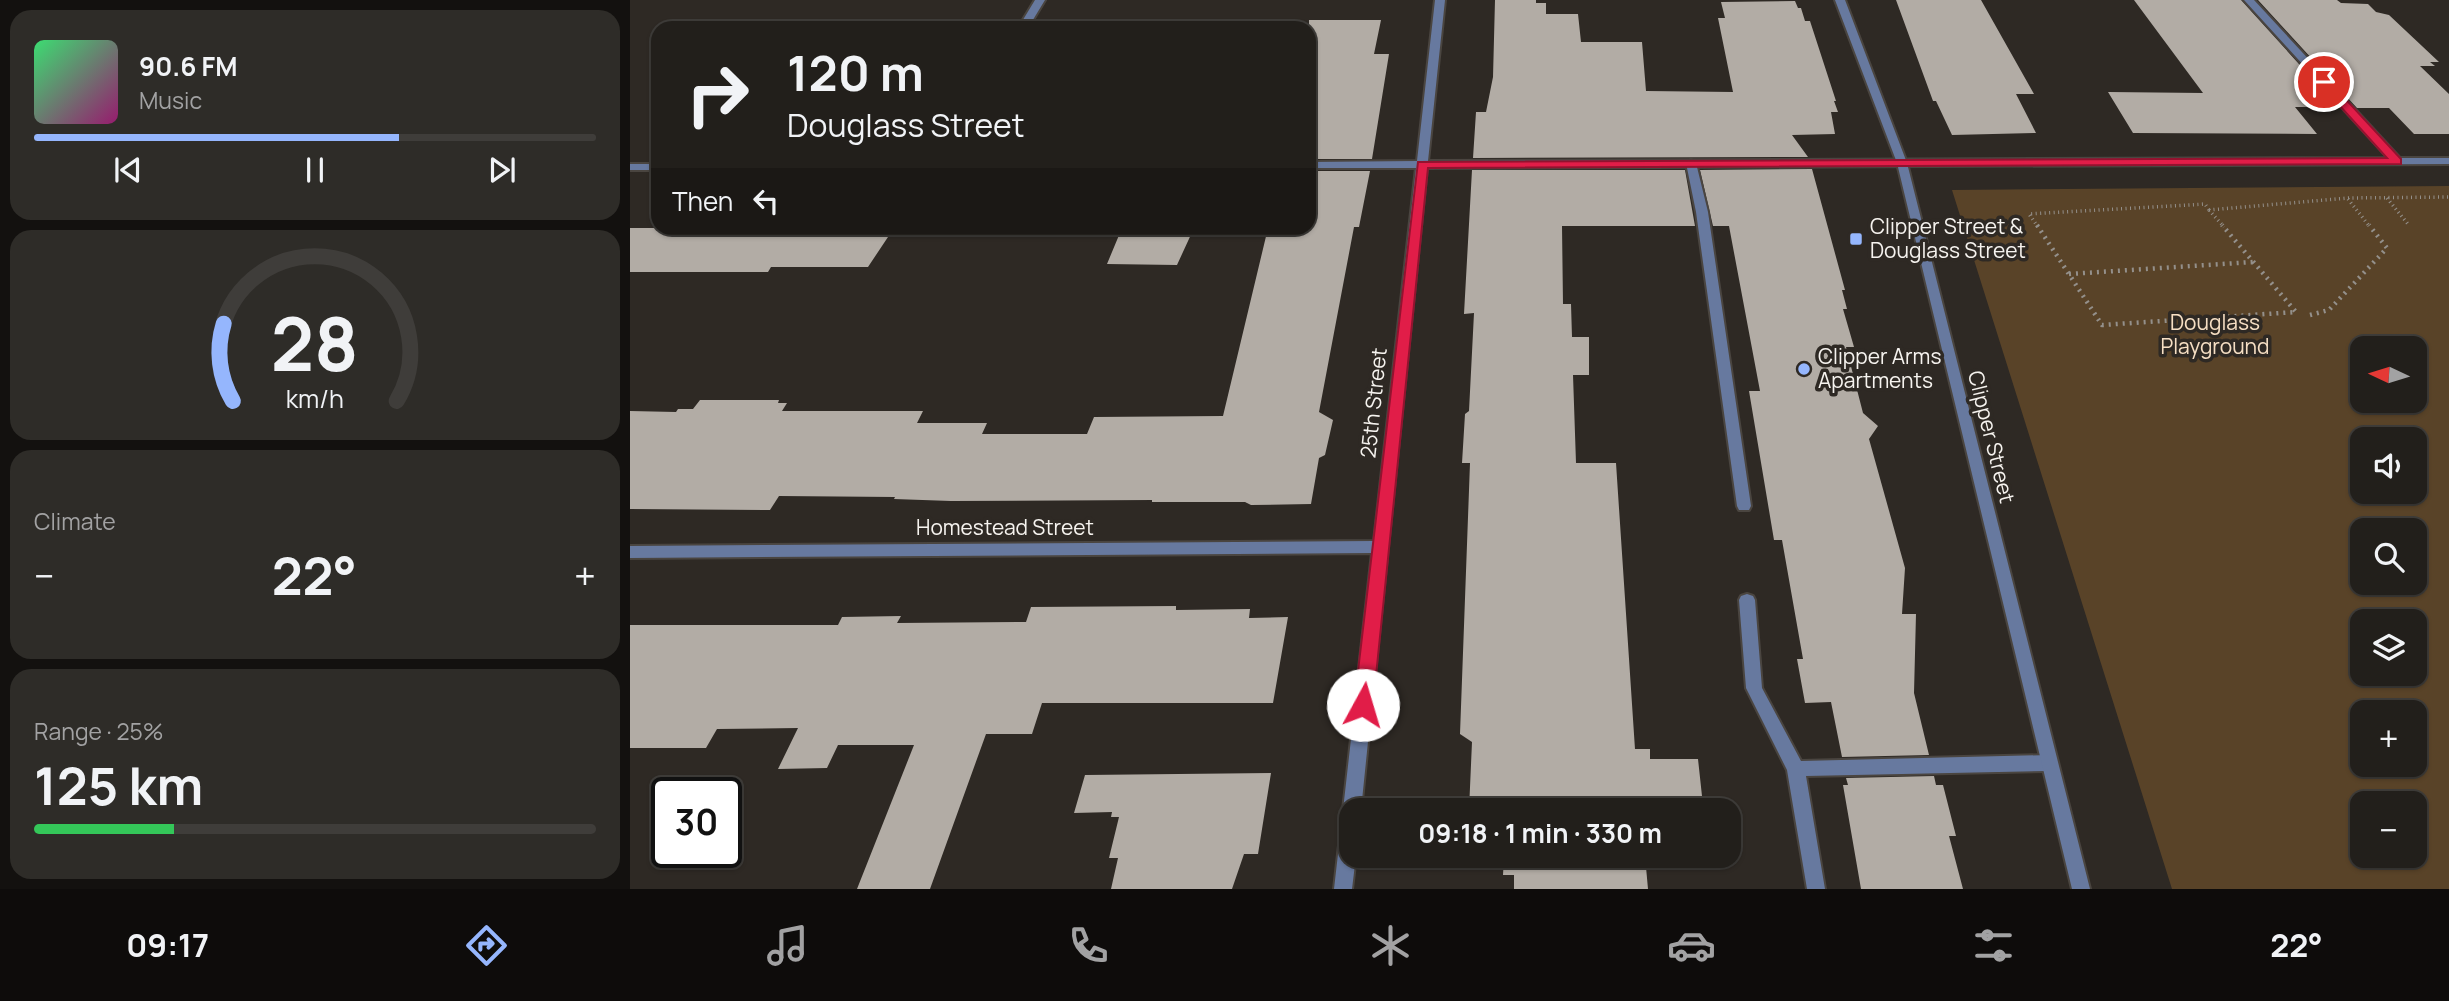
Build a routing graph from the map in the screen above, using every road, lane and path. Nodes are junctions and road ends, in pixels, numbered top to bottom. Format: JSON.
{"nodes":[{"id":1,"x":1040,"y":0,"type":"edge"},
{"id":2,"x":1440,"y":0,"type":"edge"},
{"id":3,"x":1840,"y":0,"type":"edge"},
{"id":4,"x":2249,"y":0,"type":"edge"},
{"id":5,"x":1027,"y":21,"type":"edge"},
{"id":6,"x":2397,"y":161,"type":"junction"},
{"id":7,"x":2449,"y":161,"type":"edge"},
{"id":8,"x":1691,"y":163,"type":"junction"},
{"id":9,"x":1902,"y":163,"type":"junction"},
{"id":10,"x":1423,"y":164,"type":"junction"},
{"id":11,"x":1316,"y":165,"type":"edge"},
{"id":12,"x":630,"y":167,"type":"edge"},
{"id":13,"x":651,"y":167,"type":"edge"},
{"id":14,"x":2348,"y":198,"type":"junction"},
{"id":15,"x":2387,"y":198,"type":"junction"},
{"id":16,"x":2449,"y":198,"type":"edge"},
{"id":17,"x":2209,"y":210,"type":"junction"},
{"id":18,"x":2408,"y":224,"type":"dead end"},
{"id":19,"x":2253,"y":262,"type":"junction"},
{"id":20,"x":2068,"y":274,"type":"junction"},
{"id":21,"x":2310,"y":315,"type":"dead end"},
{"id":22,"x":1744,"y":506,"type":"dead end"},
{"id":23,"x":1381,"y":547,"type":"junction"},
{"id":24,"x":630,"y":552,"type":"edge"},
{"id":25,"x":1747,"y":600,"type":"dead end"},
{"id":26,"x":2048,"y":763,"type":"junction"},
{"id":27,"x":1796,"y":769,"type":"junction"},
{"id":28,"x":1353,"y":798,"type":"edge"},
{"id":29,"x":1345,"y":868,"type":"edge"},
{"id":30,"x":1343,"y":889,"type":"edge"},
{"id":31,"x":1816,"y":889,"type":"edge"},
{"id":32,"x":2081,"y":889,"type":"edge"}],
"edges":[{"from":1,"to":5,"type":"street"},
{"from":2,"to":10,"type":"street","name":"25th Street"},
{"from":3,"to":9,"type":"street","name":"Clipper Street"},
{"from":4,"to":6,"type":"street"},
{"from":6,"to":7,"type":"street"},
{"from":6,"to":9,"type":"street"},
{"from":8,"to":9,"type":"street"},
{"from":8,"to":10,"type":"street"},
{"from":8,"to":22,"type":"street"},
{"from":9,"to":26,"type":"street","name":"Clipper Street"},
{"from":10,"to":11,"type":"street"},
{"from":10,"to":23,"type":"street","name":"25th Street"},
{"from":12,"to":13,"type":"street"},
{"from":14,"to":15,"type":"path"},
{"from":14,"to":17,"type":"path"},
{"from":14,"to":21,"type":"path"},
{"from":15,"to":16,"type":"path"},
{"from":15,"to":18,"type":"path"},
{"from":17,"to":19,"type":"path"},
{"from":17,"to":20,"type":"path"},
{"from":19,"to":20,"type":"path"},
{"from":19,"to":20,"type":"path"},
{"from":23,"to":24,"type":"street","name":"Homestead Street"},
{"from":23,"to":28,"type":"street","name":"25th Street"},
{"from":25,"to":27,"type":"street"},
{"from":26,"to":27,"type":"street"},
{"from":26,"to":32,"type":"street","name":"Clipper Street"},
{"from":27,"to":31,"type":"street"},
{"from":29,"to":30,"type":"street"}]}
